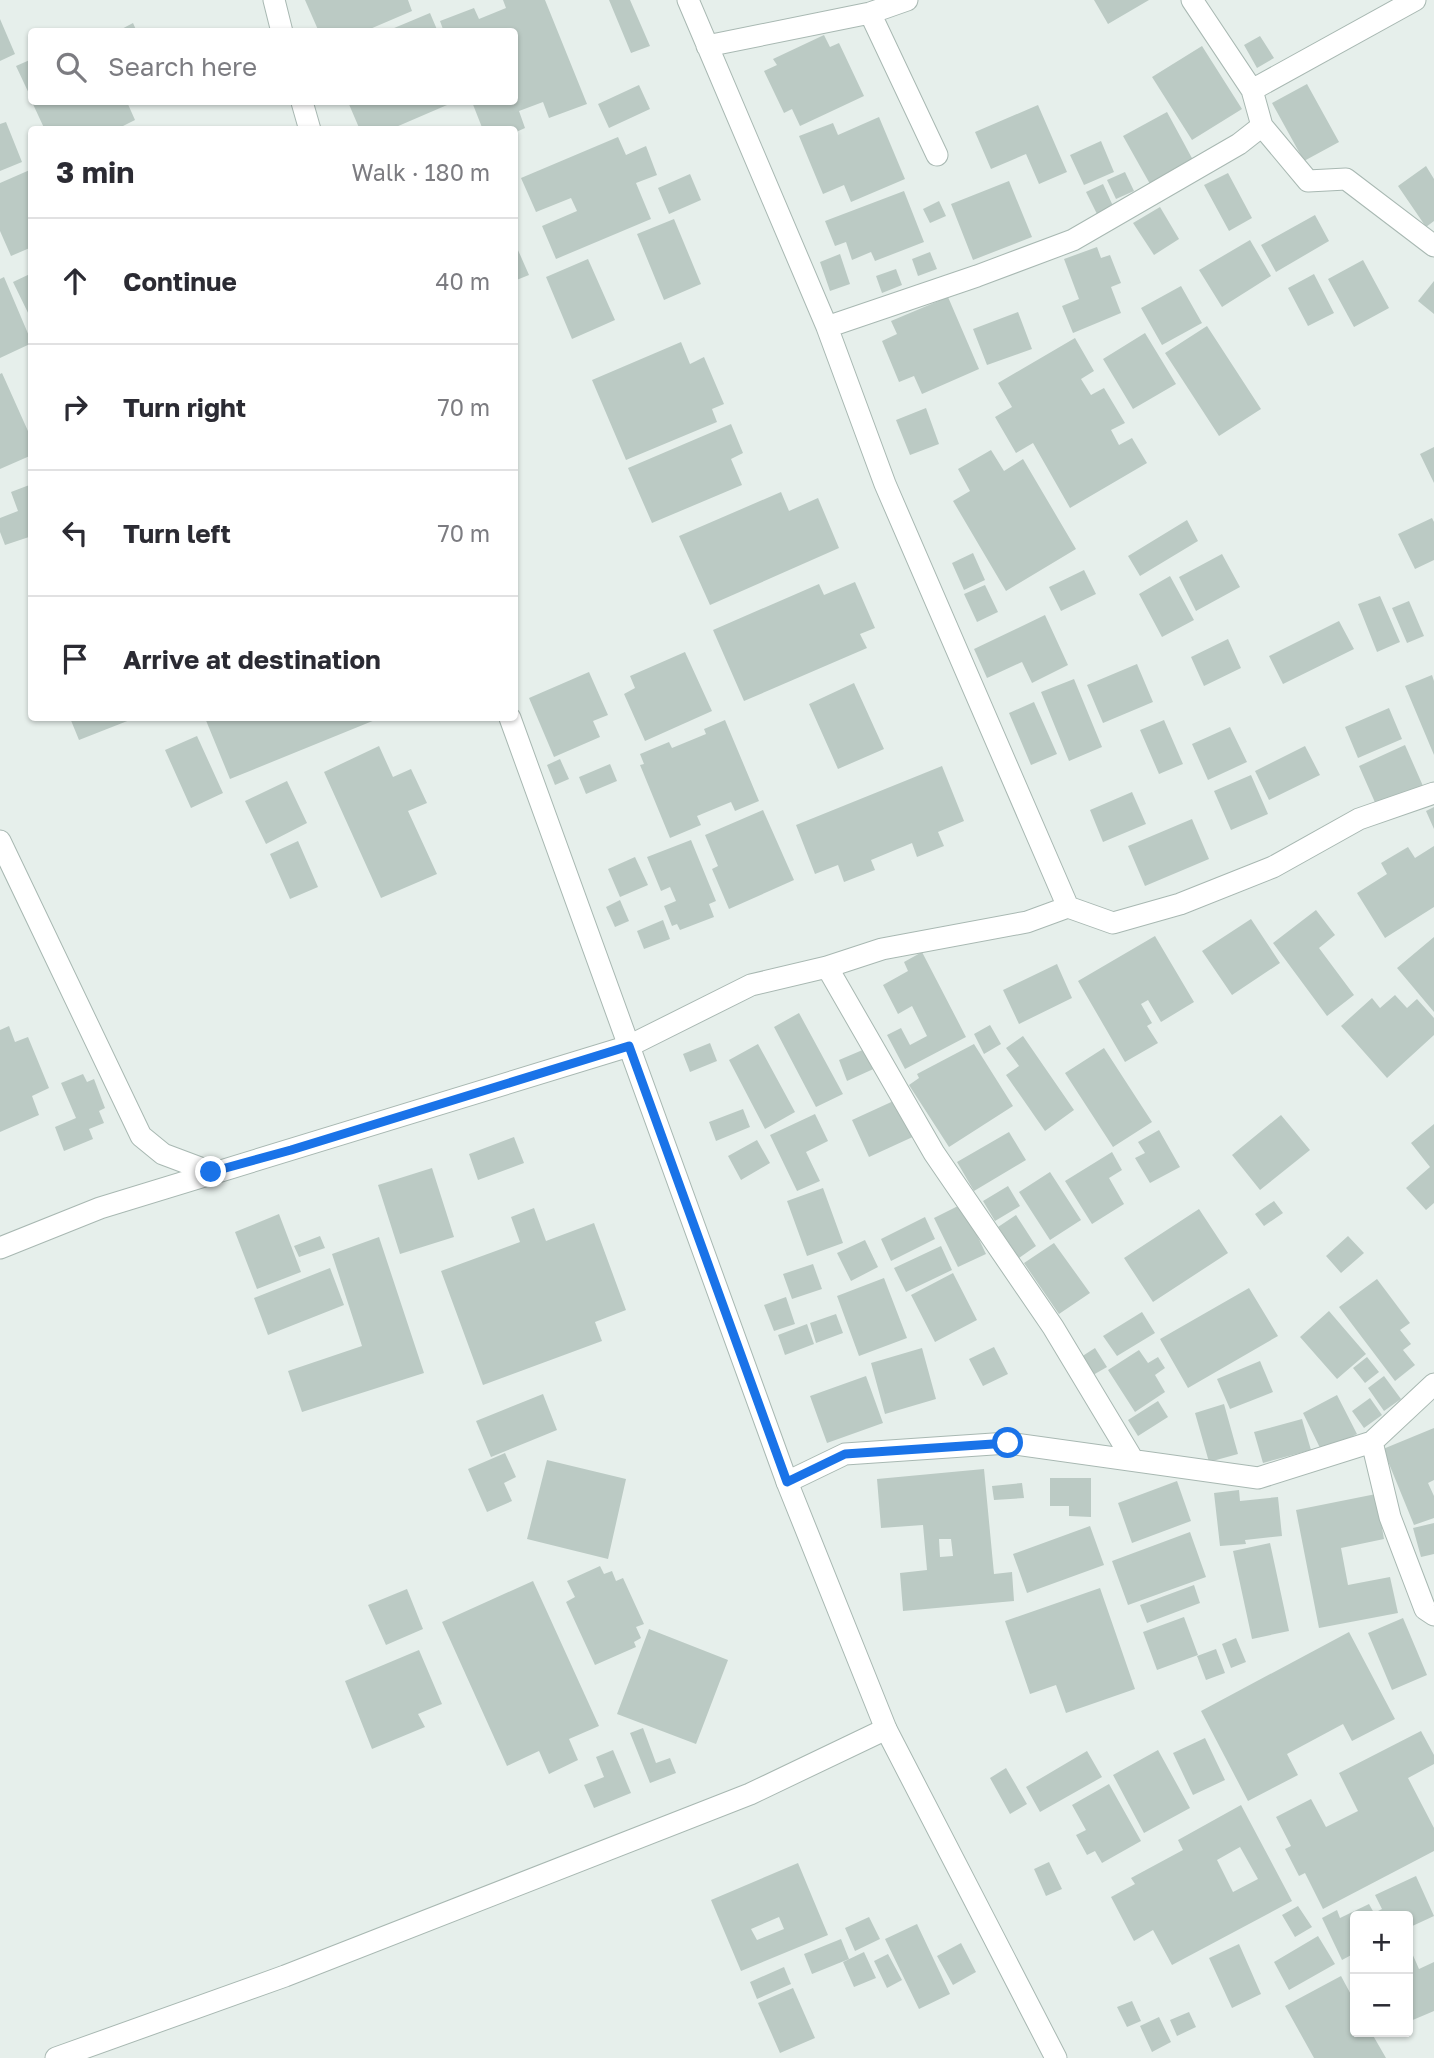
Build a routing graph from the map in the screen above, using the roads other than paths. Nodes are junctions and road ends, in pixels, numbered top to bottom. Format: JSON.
{"nodes":[{"id":1,"x":274,"y":0,"type":"edge"},
{"id":2,"x":688,"y":0,"type":"edge"},
{"id":3,"x":907,"y":0,"type":"edge"},
{"id":4,"x":1192,"y":0,"type":"edge"},
{"id":5,"x":1415,"y":0,"type":"edge"},
{"id":6,"x":870,"y":13,"type":"junction"},
{"id":7,"x":281,"y":28,"type":"edge"},
{"id":8,"x":707,"y":46,"type":"junction"},
{"id":9,"x":1252,"y":90,"type":"junction"},
{"id":10,"x":303,"y":105,"type":"edge"},
{"id":11,"x":309,"y":126,"type":"edge"},
{"id":12,"x":1262,"y":126,"type":"junction"},
{"id":13,"x":937,"y":155,"type":"dead end"},
{"id":14,"x":1434,"y":246,"type":"edge"},
{"id":15,"x":827,"y":327,"type":"junction"},
{"id":16,"x":511,"y":721,"type":"edge"},
{"id":17,"x":1434,"y":793,"type":"edge"},
{"id":18,"x":0,"y":841,"type":"edge"},
{"id":19,"x":1068,"y":907,"type":"junction"},
{"id":20,"x":827,"y":967,"type":"junction"},
{"id":21,"x":629,"y":1046,"type":"junction"},
{"id":22,"x":211,"y":1172,"type":"junction"},
{"id":23,"x":0,"y":1248,"type":"edge"},
{"id":24,"x":1434,"y":1384,"type":"edge"},
{"id":25,"x":1372,"y":1442,"type":"junction"},
{"id":26,"x":1133,"y":1460,"type":"junction"},
{"id":27,"x":787,"y":1482,"type":"junction"},
{"id":28,"x":1434,"y":1615,"type":"edge"},
{"id":29,"x":886,"y":1729,"type":"junction"},
{"id":30,"x":56,"y":2058,"type":"edge"},
{"id":31,"x":1056,"y":2058,"type":"edge"}],
"edges":[{"from":1,"to":7,"type":"street"},
{"from":2,"to":8,"type":"street"},
{"from":3,"to":6,"type":"street"},
{"from":4,"to":9,"type":"street"},
{"from":5,"to":9,"type":"street"},
{"from":6,"to":8,"type":"street"},
{"from":6,"to":13,"type":"street"},
{"from":8,"to":15,"type":"street"},
{"from":9,"to":12,"type":"street"},
{"from":10,"to":11,"type":"street"},
{"from":12,"to":14,"type":"street"},
{"from":12,"to":15,"type":"street"},
{"from":15,"to":19,"type":"street"},
{"from":16,"to":21,"type":"street"},
{"from":17,"to":19,"type":"street"},
{"from":18,"to":22,"type":"street"},
{"from":19,"to":20,"type":"street"},
{"from":20,"to":21,"type":"street"},
{"from":20,"to":26,"type":"street"},
{"from":21,"to":22,"type":"street"},
{"from":21,"to":27,"type":"street"},
{"from":22,"to":23,"type":"street"},
{"from":24,"to":25,"type":"street"},
{"from":25,"to":26,"type":"street"},
{"from":25,"to":28,"type":"street"},
{"from":26,"to":27,"type":"street"},
{"from":27,"to":29,"type":"street"},
{"from":29,"to":30,"type":"street"},
{"from":29,"to":31,"type":"street"}]}
